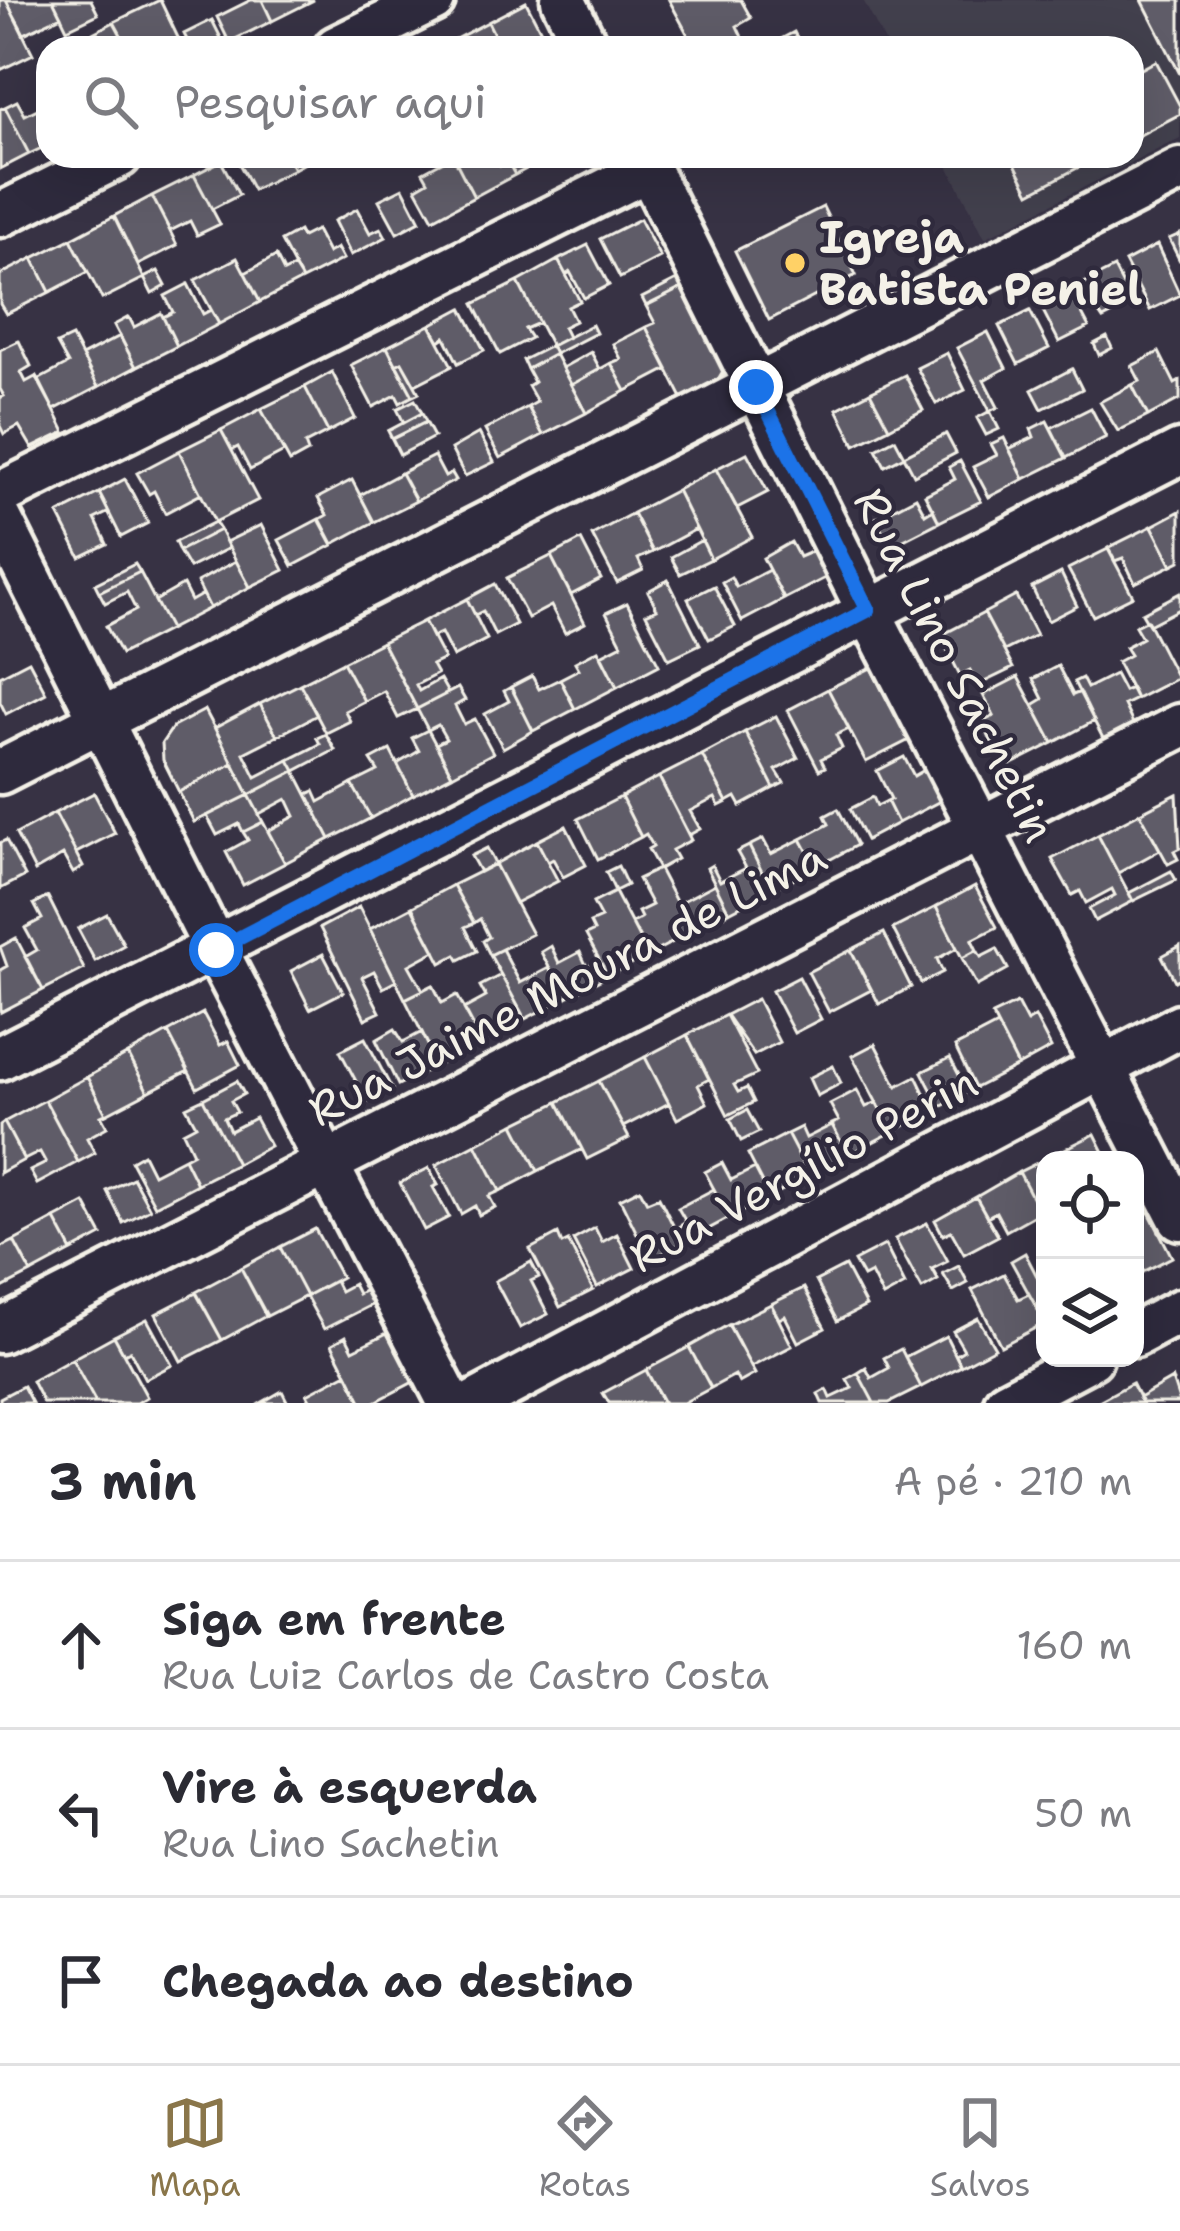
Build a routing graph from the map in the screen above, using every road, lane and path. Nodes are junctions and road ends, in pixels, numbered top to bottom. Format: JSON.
{"nodes":[{"id":1,"x":433,"y":0,"type":"edge"},
{"id":2,"x":563,"y":0,"type":"edge"},
{"id":3,"x":360,"y":36,"type":"edge"},
{"id":4,"x":581,"y":36,"type":"edge"},
{"id":5,"x":95,"y":168,"type":"edge"},
{"id":6,"x":635,"y":168,"type":"edge"},
{"id":7,"x":647,"y":168,"type":"edge"},
{"id":8,"x":1180,"y":170,"type":"edge"},
{"id":9,"x":0,"y":215,"type":"edge"},
{"id":10,"x":756,"y":387,"type":"junction"},
{"id":11,"x":1180,"y":452,"type":"edge"},
{"id":12,"x":0,"y":494,"type":"edge"},
{"id":13,"x":0,"y":519,"type":"edge"},
{"id":14,"x":868,"y":610,"type":"junction"},
{"id":15,"x":100,"y":720,"type":"junction"},
{"id":16,"x":1180,"y":726,"type":"edge"},
{"id":17,"x":0,"y":772,"type":"edge"},
{"id":18,"x":980,"y":826,"type":"junction"},
{"id":19,"x":216,"y":950,"type":"junction"},
{"id":20,"x":1180,"y":1026,"type":"edge"},
{"id":21,"x":0,"y":1058,"type":"edge"},
{"id":22,"x":1103,"y":1066,"type":"junction"},
{"id":23,"x":326,"y":1166,"type":"junction"},
{"id":24,"x":1180,"y":1218,"type":"edge"},
{"id":25,"x":1180,"y":1312,"type":"edge"},
{"id":26,"x":0,"y":1330,"type":"edge"},
{"id":27,"x":1144,"y":1330,"type":"edge"},
{"id":28,"x":1074,"y":1367,"type":"edge"},
{"id":29,"x":450,"y":1403,"type":"edge"},
{"id":30,"x":474,"y":1403,"type":"edge"},
{"id":31,"x":1006,"y":1403,"type":"edge"}],
"edges":[{"from":1,"to":3,"type":"street"},
{"from":2,"to":4,"type":"street"},
{"from":5,"to":9,"type":"street"},
{"from":6,"to":12,"type":"street"},
{"from":7,"to":10,"type":"street","name":"Rua Lino Sachetin"},
{"from":8,"to":10,"type":"street"},
{"from":10,"to":14,"type":"street","name":"Rua Lino Sachetin"},
{"from":10,"to":15,"type":"street"},
{"from":11,"to":14,"type":"street"},
{"from":13,"to":15,"type":"street"},
{"from":14,"to":18,"type":"street","name":"Rua Lino Sachetin"},
{"from":14,"to":19,"type":"street"},
{"from":15,"to":17,"type":"street"},
{"from":15,"to":19,"type":"street"},
{"from":16,"to":18,"type":"street","name":"Rua Jaime Moura de Lima"},
{"from":18,"to":22,"type":"street","name":"Rua Lino Sachetin"},
{"from":18,"to":23,"type":"street","name":"Rua Jaime Moura de Lima"},
{"from":19,"to":21,"type":"street"},
{"from":19,"to":23,"type":"street"},
{"from":20,"to":22,"type":"street","name":"Rua Vergílio Perin"},
{"from":22,"to":24,"type":"street","name":"Rua Lino Sachetin"},
{"from":22,"to":30,"type":"street","name":"Rua Vergílio Perin"},
{"from":23,"to":26,"type":"street","name":"Rua Jaime Moura de Lima"},
{"from":23,"to":29,"type":"street"},
{"from":25,"to":27,"type":"street"},
{"from":28,"to":31,"type":"street"}]}
